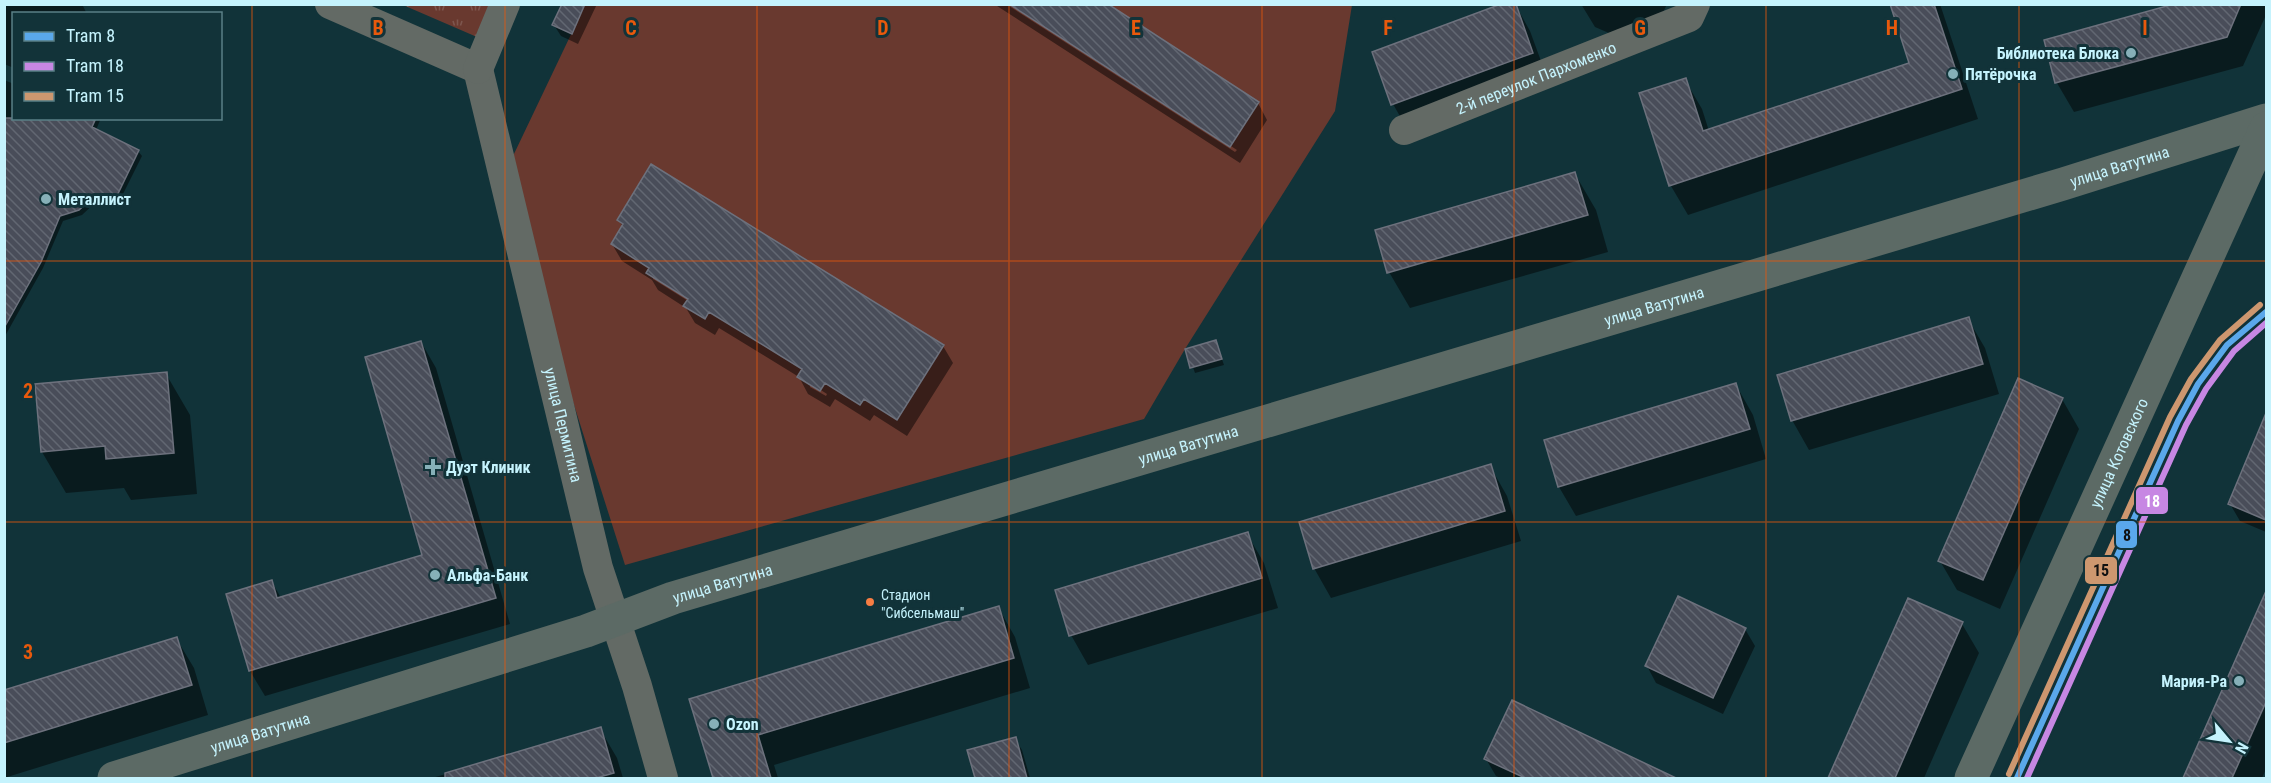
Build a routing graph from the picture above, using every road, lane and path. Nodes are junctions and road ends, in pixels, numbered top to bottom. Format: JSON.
{"nodes":[{"id":1,"x":330,"y":4,"type":"edge"},
{"id":2,"x":505,"y":4,"type":"edge"},
{"id":3,"x":1695,"y":4,"type":"edge"},
{"id":4,"x":478,"y":69,"type":"junction"},
{"id":5,"x":2266,"y":120,"type":"edge"},
{"id":6,"x":2266,"y":128,"type":"edge"},
{"id":7,"x":1404,"y":130,"type":"dead end"},
{"id":8,"x":615,"y":620,"type":"junction"},
{"id":9,"x":114,"y":778,"type":"edge"},
{"id":10,"x":663,"y":778,"type":"edge"},
{"id":11,"x":1971,"y":778,"type":"edge"}],
"edges":[{"from":1,"to":4,"type":"street"},
{"from":2,"to":4,"type":"street"},
{"from":3,"to":7,"type":"street","name":"2-й переулок Пархоменко"},
{"from":4,"to":8,"type":"street","name":"улица Пермитина"},
{"from":5,"to":8,"type":"main road","name":"улица Ватутина"},
{"from":6,"to":11,"type":"main road","name":"улица Котовского"},
{"from":8,"to":9,"type":"main road","name":"улица Ватутина"},
{"from":8,"to":10,"type":"street","name":"улица Пермитина"}]}
